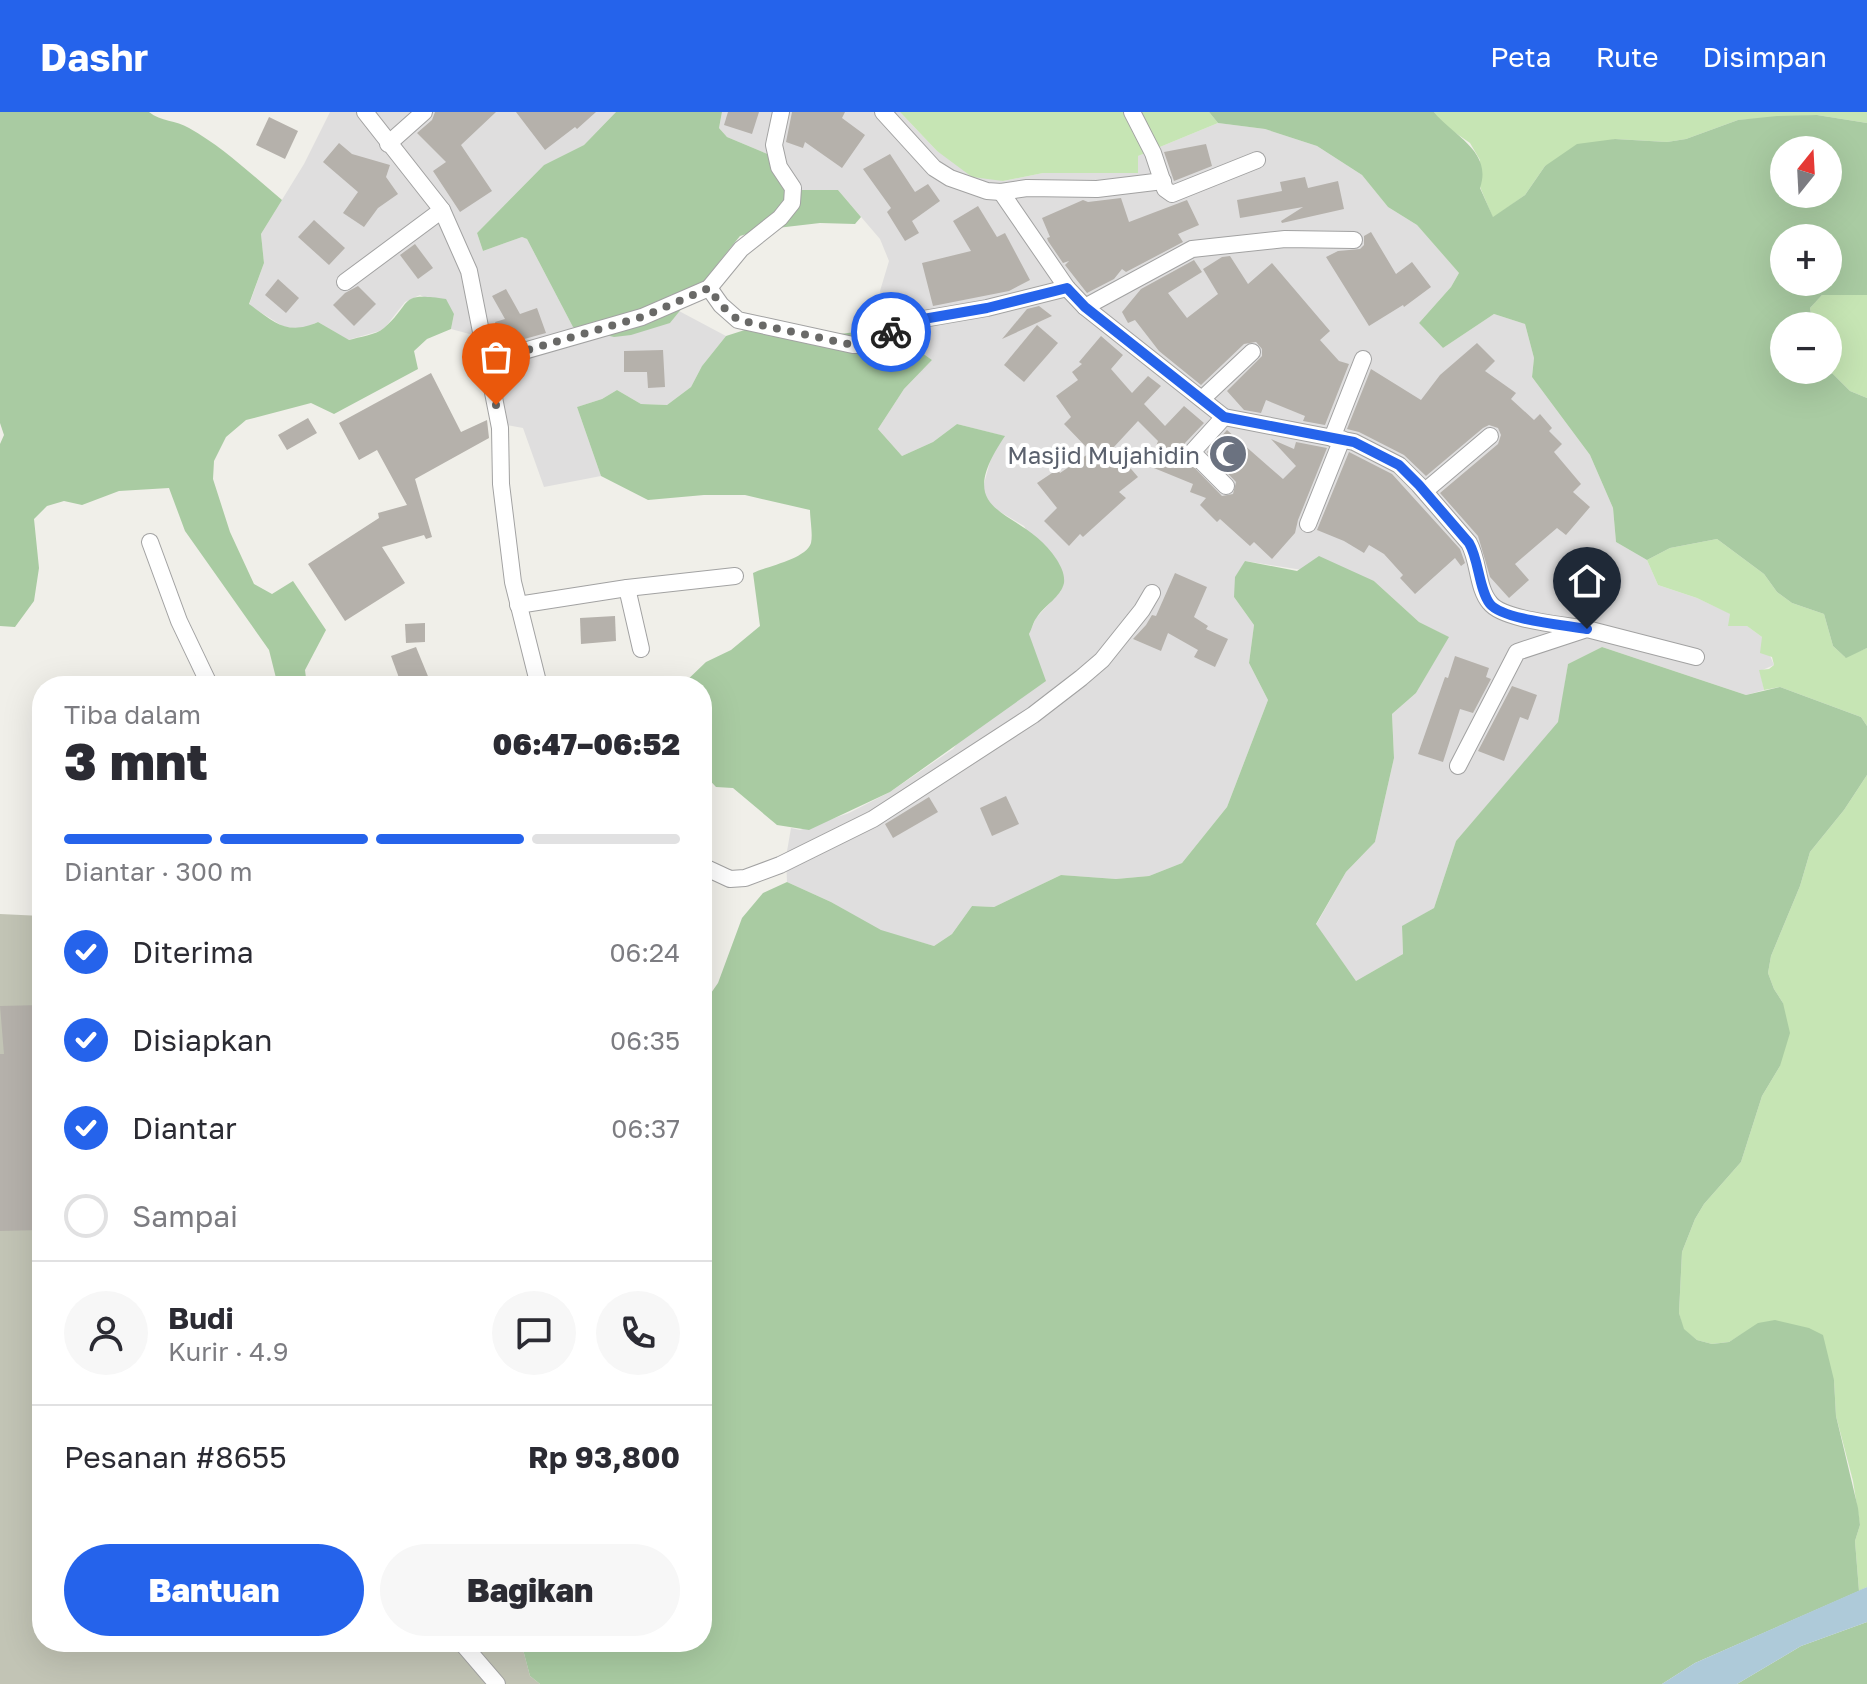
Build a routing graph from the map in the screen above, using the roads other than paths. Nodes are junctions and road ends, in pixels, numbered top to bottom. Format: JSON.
{"nodes":[{"id":1,"x":365,"y":112,"type":"edge"},
{"id":2,"x":424,"y":112,"type":"edge"},
{"id":3,"x":781,"y":112,"type":"edge"},
{"id":4,"x":883,"y":112,"type":"edge"},
{"id":5,"x":1132,"y":112,"type":"edge"},
{"id":6,"x":388,"y":144,"type":"junction"},
{"id":7,"x":1257,"y":160,"type":"dead end"},
{"id":8,"x":1163,"y":181,"type":"junction"},
{"id":9,"x":1001,"y":192,"type":"junction"},
{"id":10,"x":442,"y":210,"type":"junction"},
{"id":11,"x":1354,"y":240,"type":"dead end"},
{"id":12,"x":345,"y":282,"type":"dead end"},
{"id":13,"x":709,"y":288,"type":"junction"},
{"id":14,"x":1067,"y":288,"type":"junction"},
{"id":15,"x":1085,"y":307,"type":"junction"},
{"id":16,"x":1252,"y":352,"type":"dead end"},
{"id":17,"x":1363,"y":359,"type":"dead end"},
{"id":18,"x":489,"y":361,"type":"junction"},
{"id":19,"x":1202,"y":399,"type":"junction"},
{"id":20,"x":1224,"y":417,"type":"junction"},
{"id":21,"x":1490,"y":436,"type":"dead end"},
{"id":22,"x":1337,"y":438,"type":"junction"},
{"id":23,"x":1226,"y":486,"type":"dead end"},
{"id":24,"x":1425,"y":491,"type":"junction"},
{"id":25,"x":1308,"y":524,"type":"dead end"},
{"id":26,"x":150,"y":542,"type":"dead end"},
{"id":27,"x":735,"y":576,"type":"dead end"},
{"id":28,"x":627,"y":588,"type":"junction"},
{"id":29,"x":1152,"y":593,"type":"dead end"},
{"id":30,"x":518,"y":605,"type":"junction"},
{"id":31,"x":1587,"y":629,"type":"junction"},
{"id":32,"x":641,"y":649,"type":"dead end"},
{"id":33,"x":1696,"y":657,"type":"dead end"},
{"id":34,"x":205,"y":676,"type":"edge"},
{"id":35,"x":536,"y":676,"type":"edge"},
{"id":36,"x":1458,"y":766,"type":"dead end"},
{"id":37,"x":712,"y":871,"type":"edge"},
{"id":38,"x":470,"y":1652,"type":"edge"},
{"id":39,"x":497,"y":1684,"type":"edge"}],
"edges":[{"from":1,"to":6,"type":"street"},
{"from":2,"to":6,"type":"street"},
{"from":3,"to":13,"type":"street"},
{"from":4,"to":9,"type":"street"},
{"from":5,"to":8,"type":"street"},
{"from":6,"to":10,"type":"street"},
{"from":7,"to":8,"type":"street"},
{"from":8,"to":9,"type":"street"},
{"from":9,"to":14,"type":"street"},
{"from":10,"to":12,"type":"street"},
{"from":10,"to":18,"type":"street"},
{"from":11,"to":15,"type":"street"},
{"from":13,"to":14,"type":"street"},
{"from":13,"to":18,"type":"street"},
{"from":14,"to":15,"type":"street"},
{"from":15,"to":19,"type":"street"},
{"from":16,"to":19,"type":"street"},
{"from":17,"to":22,"type":"street"},
{"from":18,"to":30,"type":"street"},
{"from":19,"to":20,"type":"street"},
{"from":20,"to":22,"type":"street"},
{"from":20,"to":23,"type":"street"},
{"from":21,"to":24,"type":"street"},
{"from":22,"to":24,"type":"street"},
{"from":22,"to":25,"type":"street"},
{"from":24,"to":31,"type":"street"},
{"from":26,"to":34,"type":"street"},
{"from":27,"to":28,"type":"street"},
{"from":28,"to":30,"type":"street"},
{"from":28,"to":32,"type":"street"},
{"from":29,"to":37,"type":"street"},
{"from":30,"to":35,"type":"street"},
{"from":31,"to":33,"type":"street"},
{"from":31,"to":36,"type":"street"},
{"from":38,"to":39,"type":"street"}]}
